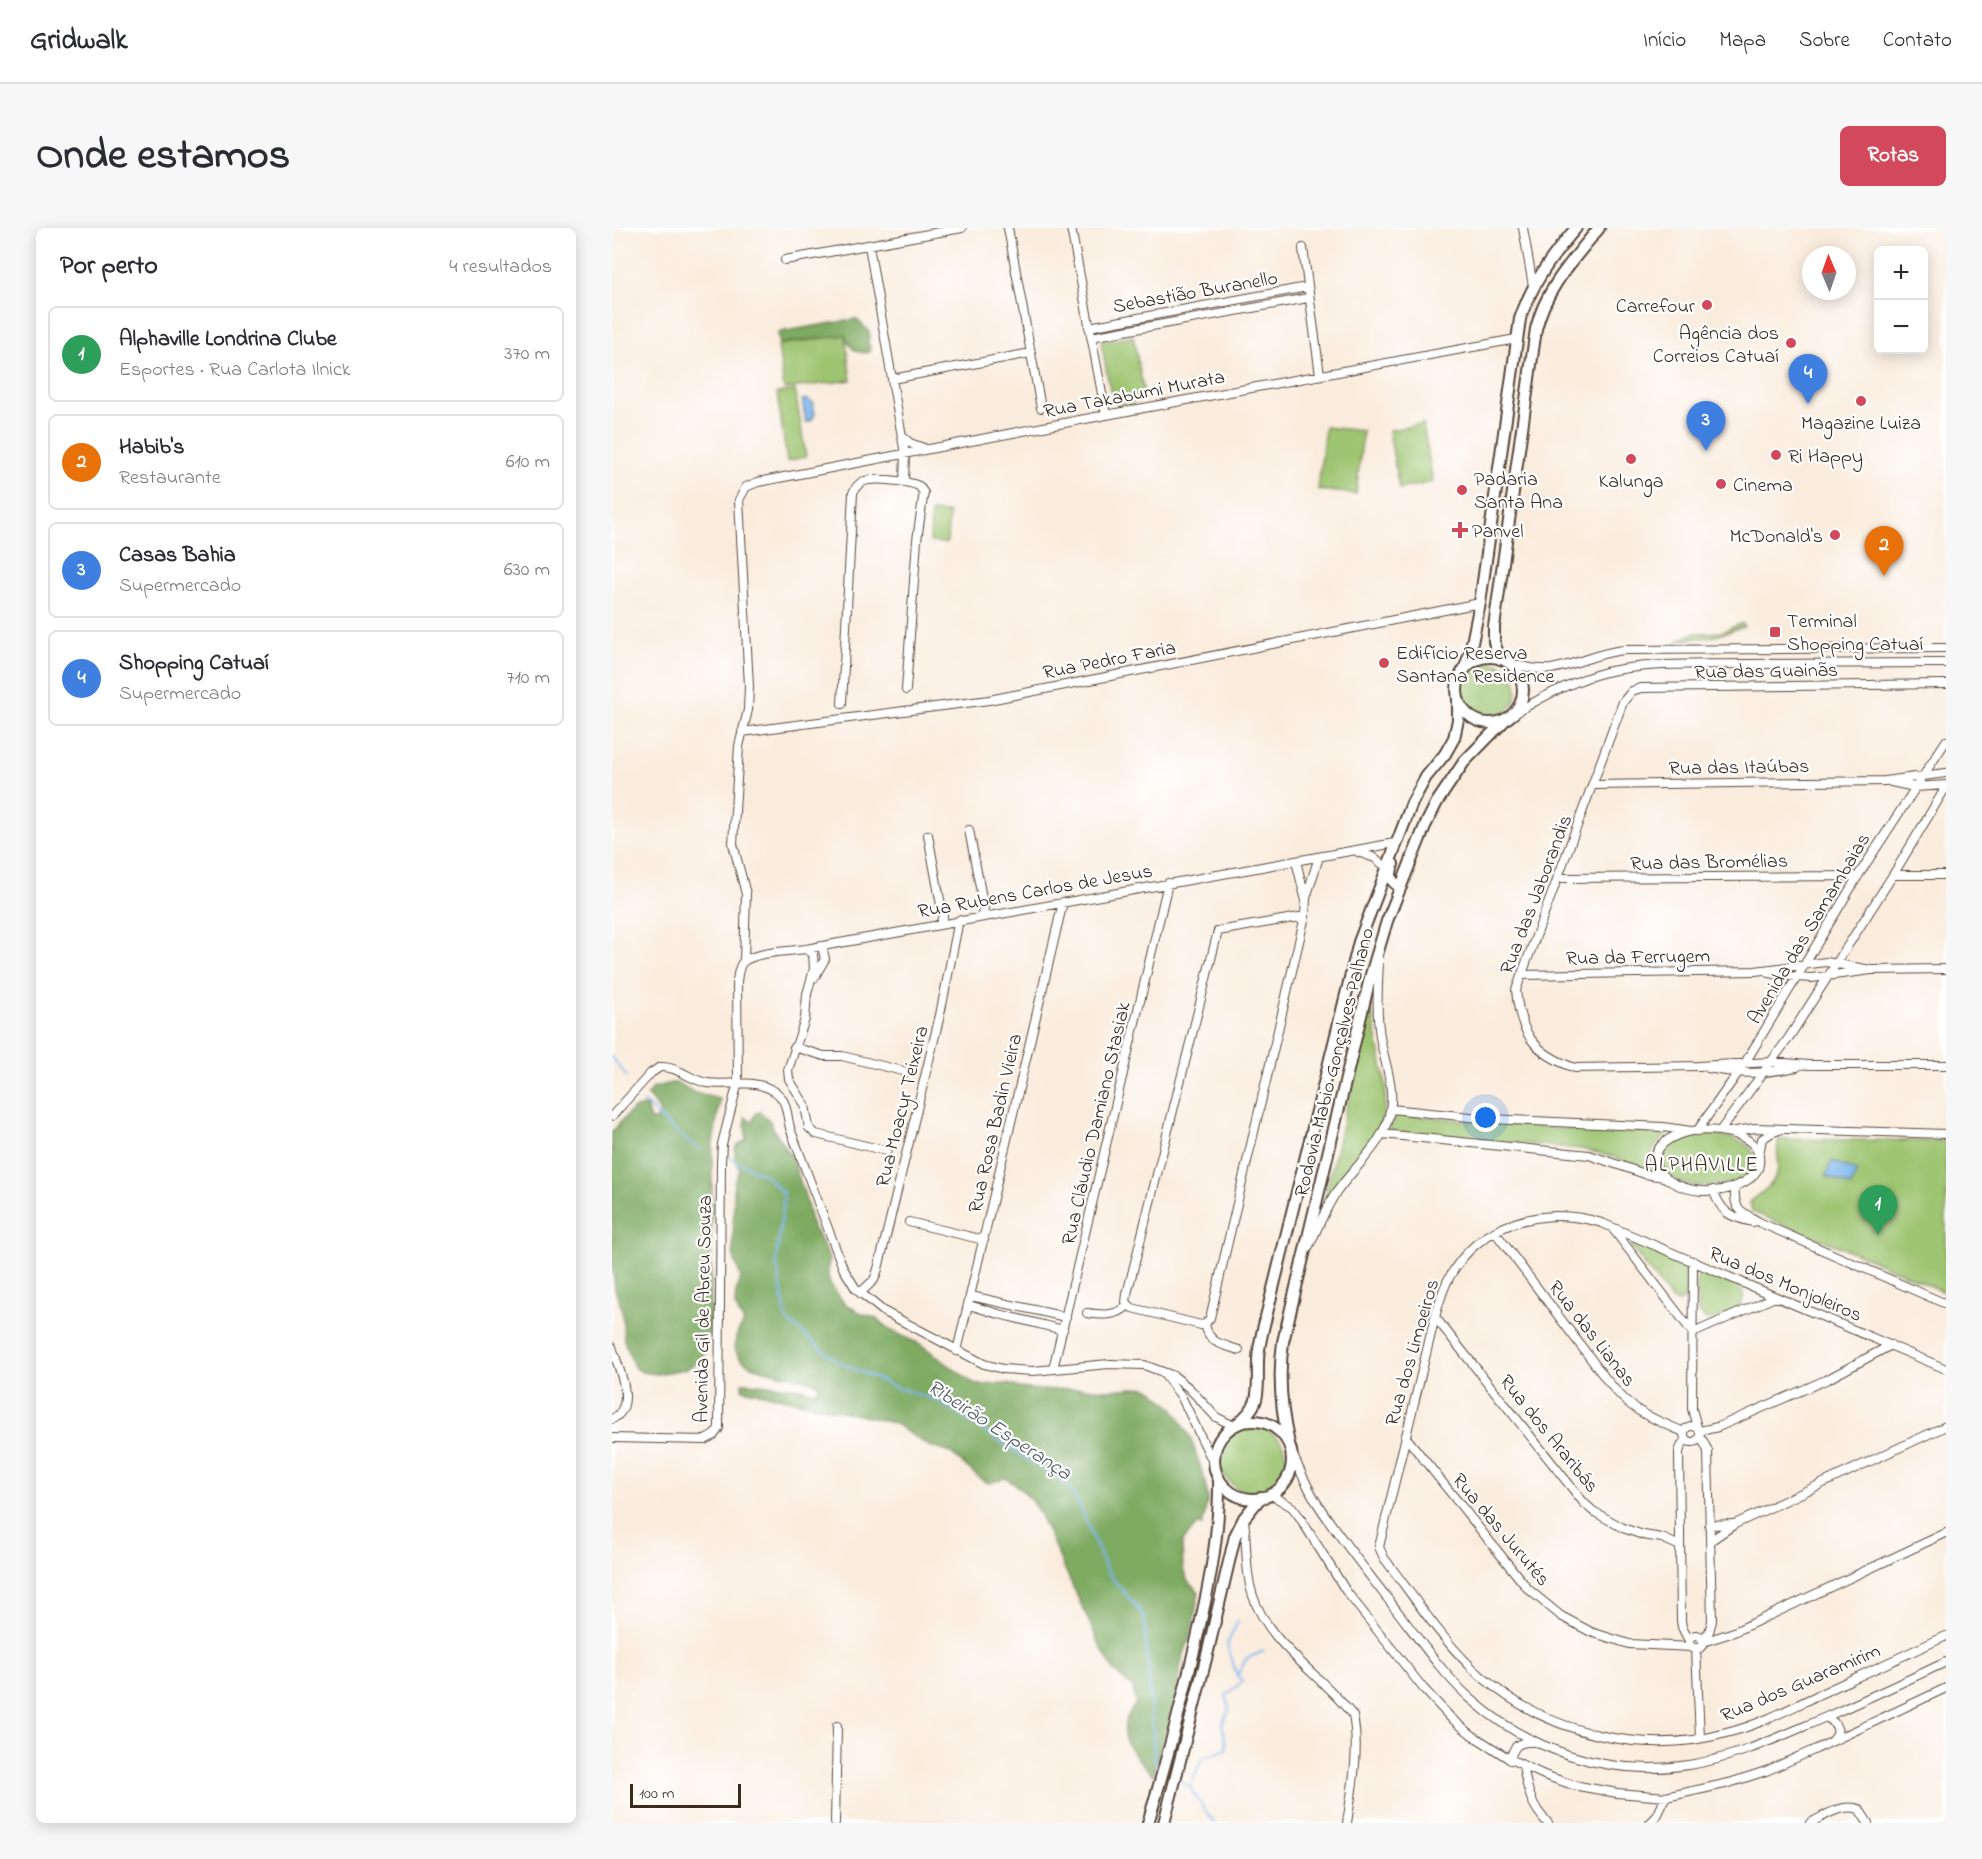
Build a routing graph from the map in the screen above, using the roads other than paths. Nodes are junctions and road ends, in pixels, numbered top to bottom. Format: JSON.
{"nodes":[{"id":1,"x":962,"y":228,"type":"edge"},
{"id":2,"x":1008,"y":228,"type":"edge"},
{"id":3,"x":1071,"y":228,"type":"edge"},
{"id":4,"x":1523,"y":228,"type":"edge"},
{"id":5,"x":1576,"y":228,"type":"edge"},
{"id":6,"x":1596,"y":230,"type":"edge"},
{"id":7,"x":869,"y":246,"type":"junction"},
{"id":8,"x":1303,"y":248,"type":"dead end"},
{"id":9,"x":785,"y":260,"type":"dead end"},
{"id":10,"x":1533,"y":286,"type":"junction"},
{"id":11,"x":1307,"y":287,"type":"junction"},
{"id":12,"x":1308,"y":298,"type":"junction"},
{"id":13,"x":1198,"y":308,"type":"junction"},
{"id":14,"x":1200,"y":317,"type":"junction"},
{"id":15,"x":1089,"y":327,"type":"junction"},
{"id":16,"x":1091,"y":337,"type":"junction"},
{"id":17,"x":1516,"y":339,"type":"junction"},
{"id":18,"x":1031,"y":353,"type":"junction"},
{"id":19,"x":1320,"y":375,"type":"junction"},
{"id":20,"x":892,"y":379,"type":"junction"},
{"id":21,"x":1041,"y":408,"type":"dead end"},
{"id":22,"x":1106,"y":415,"type":"junction"},
{"id":23,"x":898,"y":419,"type":"junction"},
{"id":24,"x":902,"y":437,"type":"junction"},
{"id":25,"x":928,"y":449,"type":"junction"},
{"id":26,"x":903,"y":456,"type":"junction"},
{"id":27,"x":904,"y":482,"type":"junction"},
{"id":28,"x":1480,"y":603,"type":"junction"},
{"id":29,"x":1946,"y":648,"type":"edge"},
{"id":30,"x":1505,"y":661,"type":"junction"},
{"id":31,"x":1946,"y":663,"type":"edge"},
{"id":32,"x":1464,"y":670,"type":"junction"},
{"id":33,"x":1946,"y":684,"type":"edge"},
{"id":34,"x":906,"y":690,"type":"dead end"},
{"id":35,"x":1627,"y":697,"type":"joint"},
{"id":36,"x":1458,"y":698,"type":"junction"},
{"id":37,"x":842,"y":704,"type":"dead end"},
{"id":38,"x":1508,"y":717,"type":"junction"},
{"id":39,"x":742,"y":732,"type":"junction"},
{"id":40,"x":1946,"y":741,"type":"edge"},
{"id":41,"x":1946,"y":773,"type":"edge"},
{"id":42,"x":1924,"y":774,"type":"junction"},
{"id":43,"x":1886,"y":781,"type":"junction"},
{"id":44,"x":1593,"y":785,"type":"junction"},
{"id":45,"x":1946,"y":786,"type":"edge"},
{"id":46,"x":1915,"y":788,"type":"junction"},
{"id":47,"x":969,"y":830,"type":"dead end"},
{"id":48,"x":928,"y":835,"type":"dead end"},
{"id":49,"x":1395,"y":843,"type":"junction"},
{"id":50,"x":1354,"y":850,"type":"junction"},
{"id":51,"x":1319,"y":857,"type":"junction"},
{"id":52,"x":1296,"y":861,"type":"junction"},
{"id":53,"x":1386,"y":867,"type":"junction"},
{"id":54,"x":1893,"y":875,"type":"junction"},
{"id":55,"x":1946,"y":875,"type":"edge"},
{"id":56,"x":1858,"y":876,"type":"junction"},
{"id":57,"x":1560,"y":878,"type":"junction"},
{"id":58,"x":1168,"y":884,"type":"junction"},
{"id":59,"x":1401,"y":887,"type":"junction"},
{"id":60,"x":1306,"y":898,"type":"junction"},
{"id":61,"x":1063,"y":902,"type":"junction"},
{"id":62,"x":1305,"y":916,"type":"junction"},
{"id":63,"x":981,"y":917,"type":"junction"},
{"id":64,"x":959,"y":920,"type":"junction"},
{"id":65,"x":940,"y":924,"type":"junction"},
{"id":66,"x":1380,"y":942,"type":"junction"},
{"id":67,"x":822,"y":946,"type":"junction"},
{"id":68,"x":806,"y":949,"type":"junction"},
{"id":69,"x":744,"y":961,"type":"junction"},
{"id":70,"x":1836,"y":964,"type":"junction"},
{"id":71,"x":1802,"y":967,"type":"junction"},
{"id":72,"x":1946,"y":969,"type":"edge"},
{"id":73,"x":1870,"y":970,"type":"junction"},
{"id":74,"x":1755,"y":971,"type":"junction"},
{"id":75,"x":1521,"y":975,"type":"junction"},
{"id":76,"x":1828,"y":975,"type":"junction"},
{"id":77,"x":1796,"y":978,"type":"junction"},
{"id":78,"x":809,"y":984,"type":"junction"},
{"id":79,"x":794,"y":1047,"type":"junction"},
{"id":80,"x":1771,"y":1062,"type":"junction"},
{"id":81,"x":1745,"y":1063,"type":"junction"},
{"id":82,"x":1809,"y":1065,"type":"junction"},
{"id":83,"x":1946,"y":1065,"type":"edge"},
{"id":84,"x":1698,"y":1066,"type":"junction"},
{"id":85,"x":908,"y":1072,"type":"dead end"},
{"id":86,"x":1737,"y":1074,"type":"junction"},
{"id":87,"x":1763,"y":1074,"type":"junction"},
{"id":88,"x":738,"y":1082,"type":"junction"},
{"id":89,"x":1391,"y":1109,"type":"junction"},
{"id":90,"x":612,"y":1116,"type":"edge"},
{"id":91,"x":1785,"y":1129,"type":"junction"},
{"id":92,"x":1694,"y":1131,"type":"junction"},
{"id":93,"x":1723,"y":1131,"type":"junction"},
{"id":94,"x":1382,"y":1134,"type":"junction"},
{"id":95,"x":1946,"y":1134,"type":"edge"},
{"id":96,"x":887,"y":1151,"type":"dead end"},
{"id":97,"x":1759,"y":1154,"type":"junction"},
{"id":98,"x":1664,"y":1177,"type":"junction"},
{"id":99,"x":1735,"y":1187,"type":"junction"},
{"id":100,"x":1713,"y":1190,"type":"junction"},
{"id":101,"x":909,"y":1222,"type":"dead end"},
{"id":102,"x":1761,"y":1223,"type":"junction"},
{"id":103,"x":1612,"y":1227,"type":"junction"},
{"id":104,"x":1495,"y":1232,"type":"junction"},
{"id":105,"x":984,"y":1240,"type":"junction"},
{"id":106,"x":1304,"y":1255,"type":"junction"},
{"id":107,"x":1693,"y":1261,"type":"junction"},
{"id":108,"x":860,"y":1293,"type":"junction"},
{"id":109,"x":971,"y":1296,"type":"junction"},
{"id":110,"x":1775,"y":1297,"type":"junction"},
{"id":111,"x":1946,"y":1304,"type":"edge"},
{"id":112,"x":969,"y":1305,"type":"junction"},
{"id":113,"x":1128,"y":1305,"type":"junction"},
{"id":114,"x":1087,"y":1313,"type":"dead end"},
{"id":115,"x":1066,"y":1317,"type":"junction"},
{"id":116,"x":1435,"y":1317,"type":"junction"},
{"id":117,"x":1205,"y":1324,"type":"junction"},
{"id":118,"x":1063,"y":1330,"type":"junction"},
{"id":119,"x":1693,"y":1333,"type":"junction"},
{"id":120,"x":1891,"y":1346,"type":"junction"},
{"id":121,"x":612,"y":1347,"type":"edge"},
{"id":122,"x":1239,"y":1350,"type":"dead end"},
{"id":123,"x":957,"y":1351,"type":"junction"},
{"id":124,"x":1053,"y":1369,"type":"junction"},
{"id":125,"x":1160,"y":1370,"type":"junction"},
{"id":126,"x":1946,"y":1370,"type":"edge"},
{"id":127,"x":1692,"y":1409,"type":"junction"},
{"id":128,"x":612,"y":1419,"type":"edge"},
{"id":129,"x":1235,"y":1425,"type":"junction"},
{"id":130,"x":1946,"y":1426,"type":"edge"},
{"id":131,"x":1699,"y":1432,"type":"junction"},
{"id":132,"x":1685,"y":1433,"type":"junction"},
{"id":133,"x":1405,"y":1436,"type":"junction"},
{"id":134,"x":612,"y":1438,"type":"edge"},
{"id":135,"x":1290,"y":1447,"type":"junction"},
{"id":136,"x":1214,"y":1464,"type":"junction"},
{"id":137,"x":1219,"y":1479,"type":"junction"},
{"id":138,"x":1265,"y":1496,"type":"junction"},
{"id":139,"x":1244,"y":1518,"type":"junction"},
{"id":140,"x":1736,"y":1524,"type":"junction"},
{"id":141,"x":1709,"y":1525,"type":"junction"},
{"id":142,"x":1680,"y":1532,"type":"junction"},
{"id":143,"x":1946,"y":1533,"type":"edge"},
{"id":144,"x":1662,"y":1538,"type":"junction"},
{"id":145,"x":1710,"y":1541,"type":"junction"},
{"id":146,"x":1680,"y":1546,"type":"junction"},
{"id":147,"x":1380,"y":1549,"type":"joint"},
{"id":148,"x":1946,"y":1636,"type":"edge"},
{"id":149,"x":1702,"y":1641,"type":"junction"},
{"id":150,"x":1692,"y":1645,"type":"junction"},
{"id":151,"x":1946,"y":1662,"type":"edge"},
{"id":152,"x":1946,"y":1688,"type":"edge"},
{"id":153,"x":1826,"y":1717,"type":"junction"},
{"id":154,"x":837,"y":1726,"type":"dead end"},
{"id":155,"x":1700,"y":1738,"type":"junction"},
{"id":156,"x":1536,"y":1742,"type":"junction"},
{"id":157,"x":1830,"y":1742,"type":"junction"},
{"id":158,"x":1510,"y":1760,"type":"junction"},
{"id":159,"x":1523,"y":1766,"type":"junction"},
{"id":160,"x":1666,"y":1797,"type":"junction"},
{"id":161,"x":835,"y":1823,"type":"edge"},
{"id":162,"x":1148,"y":1823,"type":"edge"},
{"id":163,"x":1164,"y":1823,"type":"edge"},
{"id":164,"x":1347,"y":1823,"type":"edge"},
{"id":165,"x":1548,"y":1823,"type":"edge"},
{"id":166,"x":1650,"y":1823,"type":"edge"},
{"id":167,"x":1810,"y":1823,"type":"edge"},
{"id":168,"x":1868,"y":1823,"type":"edge"}],
"edges":[{"from":1,"to":7,"type":"street"},
{"from":2,"to":18,"type":"street"},
{"from":3,"to":15,"type":"street"},
{"from":4,"to":10,"type":"street"},
{"from":5,"to":10,"type":"main road"},
{"from":6,"to":30,"type":"main road"},
{"from":7,"to":9,"type":"street"},
{"from":7,"to":20,"type":"street"},
{"from":8,"to":11,"type":"street"},
{"from":10,"to":17,"type":"main road"},
{"from":11,"to":12,"type":"street"},
{"from":11,"to":13,"type":"street","name":"Sebastião Buranello"},
{"from":12,"to":14,"type":"street","name":"Sebastião Buranello"},
{"from":12,"to":19,"type":"street"},
{"from":13,"to":14,"type":"street"},
{"from":13,"to":15,"type":"street","name":"Sebastião Buranello"},
{"from":14,"to":16,"type":"street","name":"Sebastião Buranello"},
{"from":15,"to":16,"type":"street"},
{"from":16,"to":22,"type":"street"},
{"from":17,"to":19,"type":"street","name":"Rua Takabumi Murata"},
{"from":17,"to":28,"type":"main road"},
{"from":18,"to":20,"type":"street"},
{"from":18,"to":21,"type":"street"},
{"from":19,"to":22,"type":"street","name":"Rua Takabumi Murata"},
{"from":20,"to":23,"type":"street"},
{"from":22,"to":25,"type":"street","name":"Rua Takabumi Murata"},
{"from":23,"to":24,"type":"street"},
{"from":23,"to":26,"type":"street"},
{"from":24,"to":25,"type":"street"},
{"from":24,"to":26,"type":"street"},
{"from":25,"to":26,"type":"street","name":"Rua Takabumi Murata"},
{"from":26,"to":27,"type":"street"},
{"from":26,"to":39,"type":"street","name":"Rua Takabumi Murata"},
{"from":27,"to":34,"type":"street"},
{"from":27,"to":37,"type":"street"},
{"from":28,"to":32,"type":"main road"},
{"from":28,"to":39,"type":"street","name":"Rua Pedro Faria"},
{"from":29,"to":30,"type":"street"},
{"from":30,"to":32,"type":"main road"},
{"from":30,"to":38,"type":"main road"},
{"from":31,"to":38,"type":"street"},
{"from":32,"to":36,"type":"main road"},
{"from":33,"to":35,"type":"street","name":"Rua das Guainãs"},
{"from":35,"to":44,"type":"street","name":"Rua das Jaborandis"},
{"from":36,"to":38,"type":"main road"},
{"from":36,"to":49,"type":"main road"},
{"from":38,"to":59,"type":"main road","name":"Rodovia Mabio Gonçalves Palhano"},
{"from":39,"to":69,"type":"street"},
{"from":40,"to":42,"type":"street","name":"Avenida das Samambaias"},
{"from":41,"to":42,"type":"street","name":"Rua das Itaúbas"},
{"from":42,"to":43,"type":"street","name":"Rua das Itaúbas"},
{"from":42,"to":46,"type":"street","name":"Avenida das Samambaias"},
{"from":43,"to":44,"type":"street","name":"Rua das Itaúbas"},
{"from":43,"to":46,"type":"street","name":"Rua das Itaúbas"},
{"from":44,"to":57,"type":"street","name":"Rua das Jaborandis"},
{"from":45,"to":46,"type":"street","name":"Rua das Itaúbas"},
{"from":45,"to":54,"type":"street","name":"Avenida das Samambaias"},
{"from":46,"to":56,"type":"street","name":"Avenida das Samambaias"},
{"from":47,"to":63,"type":"street"},
{"from":48,"to":65,"type":"street"},
{"from":49,"to":50,"type":"street","name":"Rua Rubens Carlos de Jesus"},
{"from":49,"to":53,"type":"main road"},
{"from":49,"to":59,"type":"main road"},
{"from":50,"to":51,"type":"street","name":"Rua Rubens Carlos de Jesus"},
{"from":50,"to":53,"type":"street"},
{"from":51,"to":52,"type":"street","name":"Rua Rubens Carlos de Jesus"},
{"from":51,"to":60,"type":"street"},
{"from":52,"to":58,"type":"street","name":"Rua Rubens Carlos de Jesus"},
{"from":52,"to":60,"type":"street"},
{"from":53,"to":129,"type":"main road"},
{"from":54,"to":55,"type":"street"},
{"from":54,"to":70,"type":"street","name":"Avenida das Samambaias"},
{"from":56,"to":57,"type":"street","name":"Rua das Bromélias"},
{"from":56,"to":71,"type":"street","name":"Avenida das Samambaias"},
{"from":57,"to":75,"type":"street","name":"Rua das Jaborandis"},
{"from":58,"to":61,"type":"street","name":"Rua Rubens Carlos de Jesus"},
{"from":58,"to":115,"type":"street","name":"Rua Cláudio Damiano Stasiak"},
{"from":59,"to":66,"type":"main road","name":"Rodovia Mabio Gonçalves Palhano"},
{"from":60,"to":62,"type":"street"},
{"from":61,"to":63,"type":"street","name":"Rua Rubens Carlos de Jesus"},
{"from":61,"to":105,"type":"street","name":"Rua Rosa Badin Vieira"},
{"from":62,"to":113,"type":"street"},
{"from":62,"to":117,"type":"street"},
{"from":63,"to":64,"type":"street","name":"Rua Rubens Carlos de Jesus"},
{"from":64,"to":65,"type":"street","name":"Rua Rubens Carlos de Jesus"},
{"from":64,"to":108,"type":"street","name":"Rua Moacyr Teixeira"},
{"from":65,"to":67,"type":"street","name":"Rua Rubens Carlos de Jesus"},
{"from":66,"to":89,"type":"street"},
{"from":66,"to":106,"type":"main road","name":"Rodovia Mabio Gonçalves Palhano"},
{"from":67,"to":68,"type":"street","name":"Rua Rubens Carlos de Jesus"},
{"from":67,"to":78,"type":"street"},
{"from":68,"to":69,"type":"street","name":"Rua Rubens Carlos de Jesus"},
{"from":68,"to":78,"type":"street"},
{"from":69,"to":88,"type":"street","name":"Avenida Gil de Abreu Souza"},
{"from":70,"to":71,"type":"street","name":"Rua da Ferrugem"},
{"from":70,"to":73,"type":"street","name":"Rua da Ferrugem"},
{"from":70,"to":76,"type":"street","name":"Avenida das Samambaias"},
{"from":71,"to":74,"type":"street","name":"Rua da Ferrugem"},
{"from":71,"to":77,"type":"street","name":"Avenida das Samambaias"},
{"from":72,"to":73,"type":"street","name":"Rua da Ferrugem"},
{"from":73,"to":76,"type":"street","name":"Rua da Ferrugem"},
{"from":74,"to":75,"type":"street","name":"Rua da Ferrugem"},
{"from":74,"to":77,"type":"street","name":"Rua da Ferrugem"},
{"from":75,"to":84,"type":"street","name":"Rua das Jaborandis"},
{"from":76,"to":77,"type":"street","name":"Rua da Ferrugem"},
{"from":76,"to":80,"type":"street","name":"Avenida das Samambaias"},
{"from":77,"to":81,"type":"street","name":"Avenida das Samambaias"},
{"from":78,"to":79,"type":"street"},
{"from":79,"to":85,"type":"street"},
{"from":79,"to":96,"type":"street"},
{"from":80,"to":81,"type":"street"},
{"from":80,"to":82,"type":"street"},
{"from":80,"to":87,"type":"street","name":"Avenida das Samambaias"},
{"from":81,"to":84,"type":"street"},
{"from":81,"to":86,"type":"street","name":"Avenida das Samambaias"},
{"from":82,"to":83,"type":"street"},
{"from":82,"to":87,"type":"street"},
{"from":84,"to":86,"type":"street"},
{"from":86,"to":87,"type":"street"},
{"from":86,"to":92,"type":"street","name":"Avenida das Samambaias"},
{"from":87,"to":93,"type":"street","name":"Avenida das Samambaias"},
{"from":88,"to":90,"type":"street"},
{"from":88,"to":108,"type":"street"},
{"from":88,"to":134,"type":"street","name":"Avenida Gil de Abreu Souza"},
{"from":89,"to":92,"type":"street"},
{"from":89,"to":94,"type":"street"},
{"from":91,"to":93,"type":"street"},
{"from":91,"to":95,"type":"street"},
{"from":91,"to":97,"type":"street"},
{"from":92,"to":93,"type":"street"},
{"from":92,"to":98,"type":"street"},
{"from":93,"to":97,"type":"street"},
{"from":94,"to":98,"type":"street"},
{"from":94,"to":106,"type":"street"},
{"from":97,"to":99,"type":"street"},
{"from":98,"to":100,"type":"street"},
{"from":99,"to":100,"type":"street"},
{"from":99,"to":102,"type":"street"},
{"from":100,"to":102,"type":"street"},
{"from":101,"to":105,"type":"street"},
{"from":102,"to":111,"type":"street"},
{"from":103,"to":104,"type":"street","name":"Rua dos Limoeiros"},
{"from":103,"to":107,"type":"street","name":"Rua dos Monjoleiros"},
{"from":103,"to":119,"type":"street"},
{"from":104,"to":116,"type":"street","name":"Rua dos Limoeiros"},
{"from":104,"to":132,"type":"street","name":"Rua das Lianas"},
{"from":105,"to":109,"type":"street","name":"Rua Rosa Badin Vieira"},
{"from":106,"to":135,"type":"main road","name":"Rodovia Mabio Gonçalves Palhano"},
{"from":107,"to":110,"type":"street","name":"Rua dos Monjoleiros"},
{"from":107,"to":119,"type":"street"},
{"from":108,"to":123,"type":"street"},
{"from":109,"to":112,"type":"street","name":"Rua Rosa Badin Vieira"},
{"from":109,"to":115,"type":"street"},
{"from":110,"to":119,"type":"street"},
{"from":110,"to":120,"type":"street","name":"Rua dos Monjoleiros"},
{"from":112,"to":118,"type":"street"},
{"from":112,"to":123,"type":"street","name":"Rua Rosa Badin Vieira"},
{"from":113,"to":114,"type":"street"},
{"from":113,"to":117,"type":"street"},
{"from":115,"to":118,"type":"street","name":"Rua Cláudio Damiano Stasiak"},
{"from":116,"to":133,"type":"street","name":"Rua dos Limoeiros"},
{"from":116,"to":144,"type":"street","name":"Rua dos Araribás"},
{"from":117,"to":122,"type":"street"},
{"from":118,"to":124,"type":"street","name":"Rua Cláudio Damiano Stasiak"},
{"from":119,"to":127,"type":"street"},
{"from":120,"to":126,"type":"street","name":"Rua dos Monjoleiros"},
{"from":120,"to":131,"type":"street"},
{"from":121,"to":128,"type":"street"},
{"from":123,"to":124,"type":"street"},
{"from":124,"to":125,"type":"street"},
{"from":125,"to":129,"type":"street"},
{"from":125,"to":136,"type":"street"},
{"from":127,"to":131,"type":"street"},
{"from":127,"to":132,"type":"street"},
{"from":129,"to":135,"type":"main road"},
{"from":129,"to":136,"type":"main road"},
{"from":130,"to":140,"type":"street"},
{"from":131,"to":132,"type":"street"},
{"from":131,"to":132,"type":"street"},
{"from":131,"to":141,"type":"street"},
{"from":132,"to":142,"type":"street"},
{"from":133,"to":147,"type":"street","name":"Rua dos Limoeiros"},
{"from":133,"to":150,"type":"street","name":"Rua das Jurutés"},
{"from":135,"to":138,"type":"main road"},
{"from":135,"to":156,"type":"street"},
{"from":136,"to":137,"type":"main road"},
{"from":137,"to":138,"type":"main road"},
{"from":137,"to":162,"type":"main road"},
{"from":138,"to":139,"type":"main road"},
{"from":138,"to":158,"type":"street"},
{"from":139,"to":163,"type":"main road"},
{"from":139,"to":164,"type":"street"},
{"from":140,"to":141,"type":"street"},
{"from":140,"to":145,"type":"street"},
{"from":141,"to":145,"type":"street"},
{"from":142,"to":144,"type":"street"},
{"from":142,"to":146,"type":"street"},
{"from":143,"to":149,"type":"street"},
{"from":144,"to":146,"type":"street","name":"Rua dos Araribás"},
{"from":145,"to":149,"type":"street"},
{"from":146,"to":150,"type":"street"},
{"from":147,"to":155,"type":"street","name":"Rua dos Guaramirim"},
{"from":148,"to":155,"type":"street","name":"Rua dos Guaramirim"},
{"from":149,"to":150,"type":"street"},
{"from":149,"to":150,"type":"street","name":"Rua das Jurutés"},
{"from":150,"to":155,"type":"street"},
{"from":151,"to":153,"type":"street"},
{"from":152,"to":157,"type":"street"},
{"from":153,"to":156,"type":"street"},
{"from":153,"to":157,"type":"street"},
{"from":154,"to":161,"type":"street"},
{"from":156,"to":158,"type":"street"},
{"from":157,"to":160,"type":"street"},
{"from":158,"to":159,"type":"street"},
{"from":159,"to":160,"type":"street"},
{"from":159,"to":165,"type":"street"},
{"from":160,"to":166,"type":"street"},
{"from":167,"to":168,"type":"street"}]}
